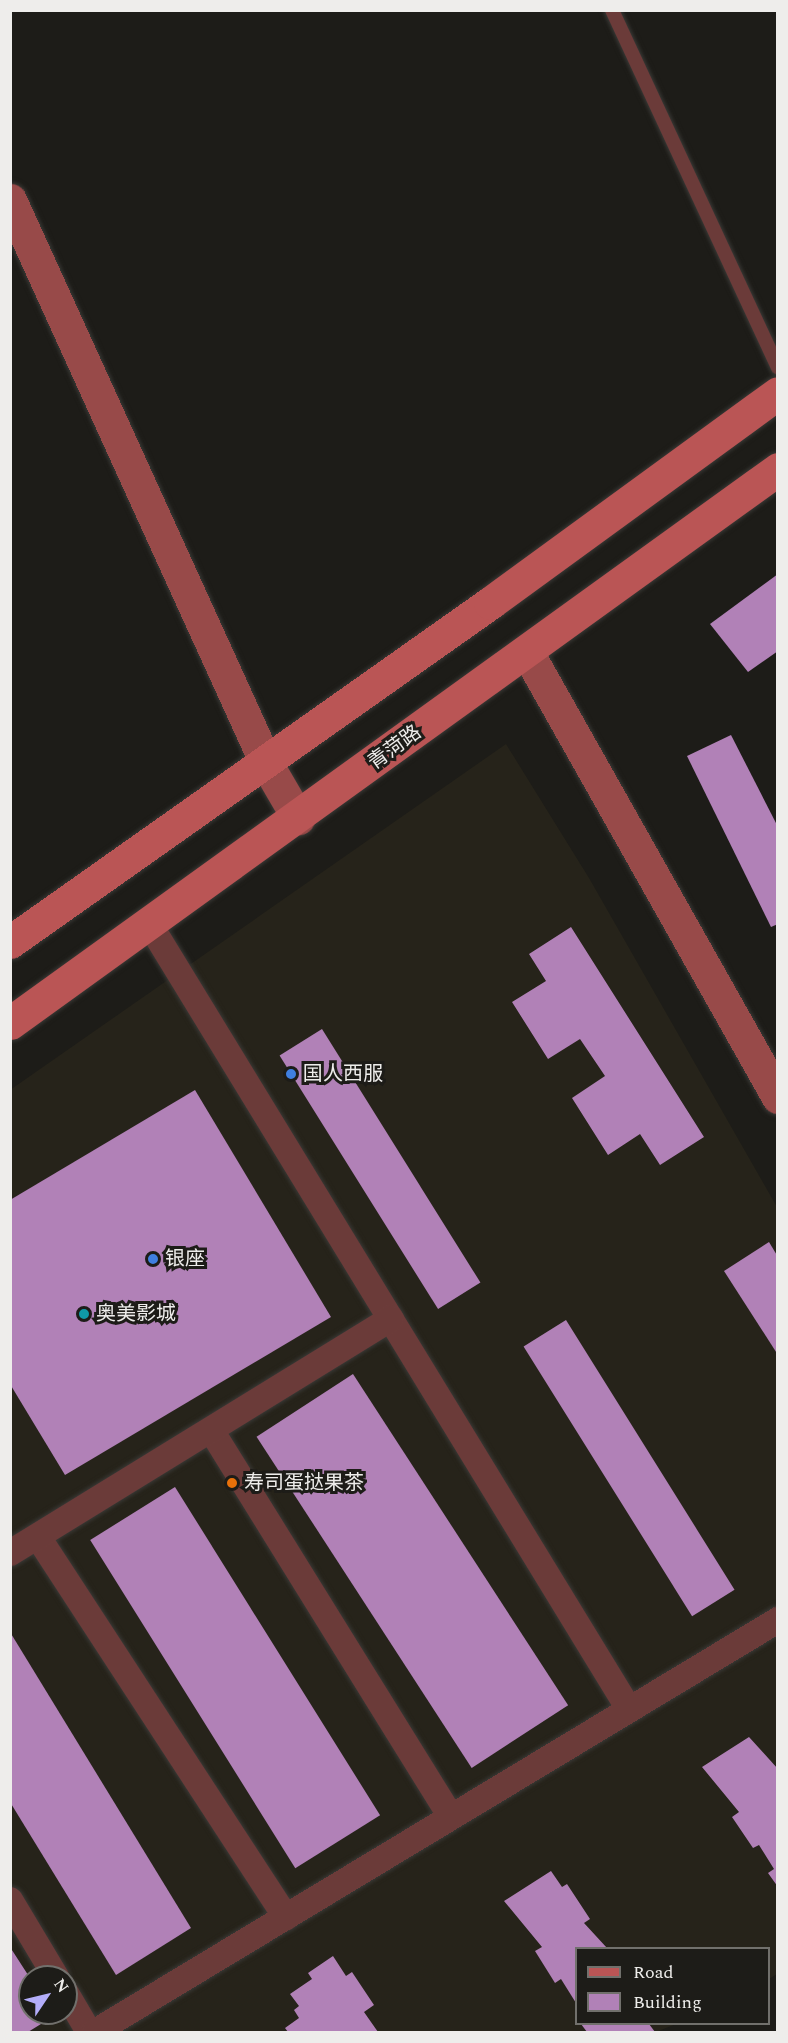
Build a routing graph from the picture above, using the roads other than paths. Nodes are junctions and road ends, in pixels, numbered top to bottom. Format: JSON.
{"nodes":[{"id":1,"x":612,"y":10,"type":"edge"},
{"id":2,"x":10,"y":200,"type":"edge"},
{"id":3,"x":777,"y":367,"type":"edge"},
{"id":4,"x":777,"y":393,"type":"edge"},
{"id":5,"x":777,"y":470,"type":"edge"},
{"id":6,"x":527,"y":652,"type":"junction"},
{"id":7,"x":266,"y":764,"type":"junction"},
{"id":8,"x":298,"y":818,"type":"junction"},
{"id":9,"x":150,"y":925,"type":"junction"},
{"id":10,"x":10,"y":942,"type":"edge"},
{"id":11,"x":10,"y":1023,"type":"edge"},
{"id":12,"x":777,"y":1096,"type":"edge"},
{"id":13,"x":391,"y":1319,"type":"junction"},
{"id":14,"x":211,"y":1430,"type":"junction"},
{"id":15,"x":38,"y":1537,"type":"junction"},
{"id":16,"x":10,"y":1553,"type":"edge"},
{"id":17,"x":777,"y":1620,"type":"edge"},
{"id":18,"x":628,"y":1709,"type":"junction"},
{"id":19,"x":451,"y":1817,"type":"junction"},
{"id":20,"x":10,"y":1900,"type":"edge"},
{"id":21,"x":286,"y":1917,"type":"junction"},
{"id":22,"x":49,"y":1965,"type":"edge"},
{"id":23,"x":78,"y":2013,"type":"edge"},
{"id":24,"x":89,"y":2032,"type":"edge"},
{"id":25,"x":95,"y":2032,"type":"edge"}],
"edges":[{"from":1,"to":3,"type":"lane"},
{"from":2,"to":7,"type":"street"},
{"from":4,"to":7,"type":"main road"},
{"from":5,"to":6,"type":"main road","name":"青菏路"},
{"from":6,"to":8,"type":"main road","name":"青菏路"},
{"from":6,"to":12,"type":"street"},
{"from":7,"to":8,"type":"street"},
{"from":7,"to":10,"type":"main road"},
{"from":8,"to":9,"type":"main road","name":"青菏路"},
{"from":9,"to":11,"type":"main road","name":"青菏路"},
{"from":9,"to":13,"type":"street"},
{"from":13,"to":14,"type":"street"},
{"from":13,"to":18,"type":"street"},
{"from":14,"to":15,"type":"street"},
{"from":14,"to":19,"type":"street"},
{"from":15,"to":16,"type":"street"},
{"from":15,"to":21,"type":"street"},
{"from":17,"to":18,"type":"street"},
{"from":18,"to":19,"type":"street"},
{"from":19,"to":21,"type":"street"},
{"from":20,"to":22,"type":"street"},
{"from":21,"to":25,"type":"street"},
{"from":23,"to":24,"type":"street"}]}
